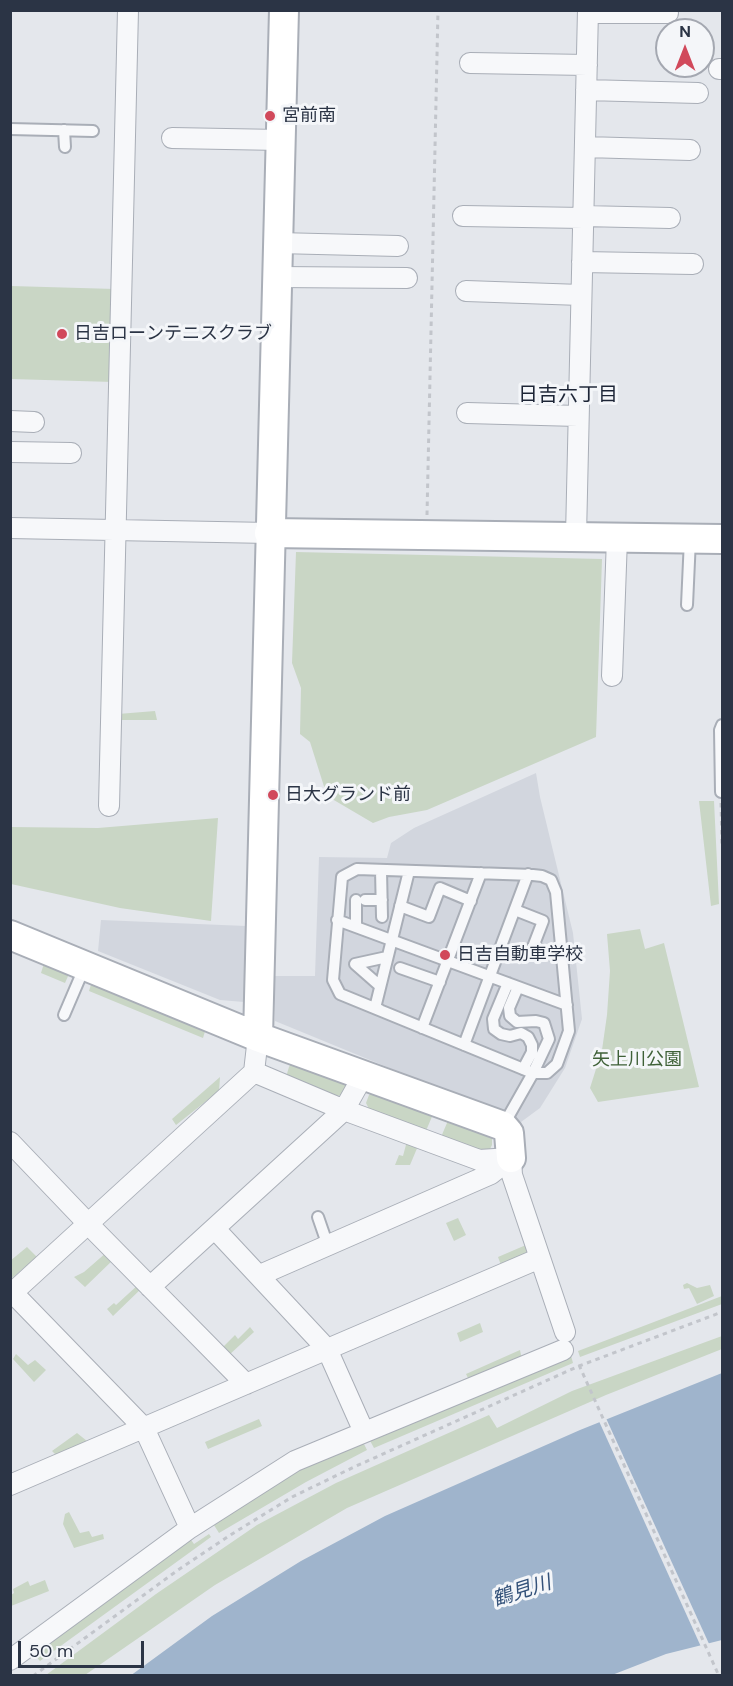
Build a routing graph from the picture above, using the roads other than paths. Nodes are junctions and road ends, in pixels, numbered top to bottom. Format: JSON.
{"nodes":[{"id":1,"x":128,"y":10,"type":"edge"},
{"id":2,"x":284,"y":10,"type":"edge"},
{"id":3,"x":588,"y":12,"type":"edge"},
{"id":4,"x":668,"y":13,"type":"dead end"},
{"id":5,"x":483,"y":60,"type":"dead end"},
{"id":6,"x":587,"y":64,"type":"junction"},
{"id":7,"x":586,"y":90,"type":"junction"},
{"id":8,"x":698,"y":93,"type":"dead end"},
{"id":9,"x":10,"y":129,"type":"edge"},
{"id":10,"x":64,"y":130,"type":"junction"},
{"id":11,"x":93,"y":131,"type":"dead end"},
{"id":12,"x":280,"y":140,"type":"junction"},
{"id":13,"x":182,"y":143,"type":"dead end"},
{"id":14,"x":65,"y":147,"type":"dead end"},
{"id":15,"x":585,"y":147,"type":"junction"},
{"id":16,"x":690,"y":150,"type":"dead end"},
{"id":17,"x":462,"y":216,"type":"dead end"},
{"id":18,"x":583,"y":217,"type":"junction"},
{"id":19,"x":670,"y":218,"type":"dead end"},
{"id":20,"x":278,"y":243,"type":"junction"},
{"id":21,"x":398,"y":246,"type":"dead end"},
{"id":22,"x":582,"y":262,"type":"junction"},
{"id":23,"x":693,"y":264,"type":"dead end"},
{"id":24,"x":277,"y":277,"type":"junction"},
{"id":25,"x":407,"y":278,"type":"dead end"},
{"id":26,"x":465,"y":292,"type":"dead end"},
{"id":27,"x":581,"y":295,"type":"junction"},
{"id":28,"x":467,"y":413,"type":"dead end"},
{"id":29,"x":578,"y":417,"type":"junction"},
{"id":30,"x":10,"y":422,"type":"edge"},
{"id":31,"x":34,"y":422,"type":"dead end"},
{"id":32,"x":10,"y":452,"type":"edge"},
{"id":33,"x":63,"y":458,"type":"dead end"},
{"id":34,"x":10,"y":528,"type":"edge"},
{"id":35,"x":116,"y":531,"type":"junction"},
{"id":36,"x":269,"y":533,"type":"junction"},
{"id":37,"x":576,"y":536,"type":"junction"},
{"id":38,"x":617,"y":538,"type":"junction"},
{"id":39,"x":690,"y":538,"type":"junction"},
{"id":40,"x":723,"y":539,"type":"edge"},
{"id":41,"x":687,"y":605,"type":"dead end"},
{"id":42,"x":612,"y":676,"type":"dead end"},
{"id":43,"x":723,"y":724,"type":"edge"},
{"id":44,"x":721,"y":792,"type":"road end"},
{"id":45,"x":109,"y":806,"type":"dead end"},
{"id":46,"x":381,"y":870,"type":"junction"},
{"id":47,"x":409,"y":871,"type":"junction"},
{"id":48,"x":482,"y":873,"type":"junction"},
{"id":49,"x":528,"y":874,"type":"junction"},
{"id":50,"x":382,"y":900,"type":"junction"},
{"id":51,"x":471,"y":901,"type":"junction"},
{"id":52,"x":400,"y":906,"type":"junction"},
{"id":53,"x":516,"y":910,"type":"junction"},
{"id":54,"x":382,"y":917,"type":"dead end"},
{"id":55,"x":337,"y":920,"type":"junction"},
{"id":56,"x":356,"y":927,"type":"junction"},
{"id":57,"x":10,"y":935,"type":"edge"},
{"id":58,"x":391,"y":941,"type":"junction"},
{"id":59,"x":387,"y":957,"type":"junction"},
{"id":60,"x":562,"y":959,"type":"junction"},
{"id":61,"x":448,"y":961,"type":"junction"},
{"id":62,"x":85,"y":966,"type":"junction"},
{"id":63,"x":400,"y":968,"type":"dead end"},
{"id":64,"x":491,"y":977,"type":"junction"},
{"id":65,"x":440,"y":982,"type":"junction"},
{"id":66,"x":513,"y":985,"type":"junction"},
{"id":67,"x":380,"y":986,"type":"junction"},
{"id":68,"x":567,"y":1005,"type":"junction"},
{"id":69,"x":375,"y":1008,"type":"junction"},
{"id":70,"x":64,"y":1015,"type":"dead end"},
{"id":71,"x":422,"y":1028,"type":"junction"},
{"id":72,"x":258,"y":1037,"type":"junction"},
{"id":73,"x":464,"y":1045,"type":"junction"},
{"id":74,"x":528,"y":1071,"type":"junction"},
{"id":75,"x":254,"y":1072,"type":"junction"},
{"id":76,"x":363,"y":1076,"type":"junction"},
{"id":77,"x":344,"y":1110,"type":"junction"},
{"id":78,"x":503,"y":1126,"type":"junction"},
{"id":79,"x":10,"y":1142,"type":"edge"},
{"id":80,"x":511,"y":1158,"type":"junction"},
{"id":81,"x":318,"y":1217,"type":"dead end"},
{"id":82,"x":89,"y":1225,"type":"junction"},
{"id":83,"x":215,"y":1229,"type":"junction"},
{"id":84,"x":328,"y":1246,"type":"junction"},
{"id":85,"x":540,"y":1258,"type":"junction"},
{"id":86,"x":260,"y":1275,"type":"junction"},
{"id":87,"x":150,"y":1287,"type":"junction"},
{"id":88,"x":11,"y":1292,"type":"edge"},
{"id":89,"x":327,"y":1349,"type":"junction"},
{"id":90,"x":246,"y":1384,"type":"junction"},
{"id":91,"x":144,"y":1428,"type":"junction"},
{"id":92,"x":364,"y":1432,"type":"junction"},
{"id":93,"x":10,"y":1485,"type":"edge"},
{"id":94,"x":190,"y":1528,"type":"junction"},
{"id":95,"x":11,"y":1659,"type":"edge"}],
"edges":[{"from":1,"to":35,"type":"street"},
{"from":2,"to":12,"type":"street"},
{"from":3,"to":4,"type":"street"},
{"from":3,"to":6,"type":"street"},
{"from":5,"to":6,"type":"street"},
{"from":6,"to":7,"type":"street"},
{"from":7,"to":8,"type":"street"},
{"from":7,"to":15,"type":"street"},
{"from":9,"to":10,"type":"lane"},
{"from":10,"to":11,"type":"lane"},
{"from":10,"to":14,"type":"lane"},
{"from":12,"to":13,"type":"street"},
{"from":12,"to":20,"type":"street"},
{"from":15,"to":16,"type":"street"},
{"from":15,"to":18,"type":"street"},
{"from":17,"to":18,"type":"street"},
{"from":18,"to":19,"type":"street"},
{"from":18,"to":22,"type":"street"},
{"from":20,"to":21,"type":"street"},
{"from":20,"to":24,"type":"street"},
{"from":22,"to":23,"type":"street"},
{"from":22,"to":27,"type":"street"},
{"from":24,"to":25,"type":"street"},
{"from":24,"to":36,"type":"street"},
{"from":26,"to":27,"type":"street"},
{"from":27,"to":29,"type":"street"},
{"from":28,"to":29,"type":"street"},
{"from":29,"to":37,"type":"street"},
{"from":30,"to":31,"type":"street"},
{"from":32,"to":33,"type":"street"},
{"from":34,"to":35,"type":"street"},
{"from":35,"to":36,"type":"street"},
{"from":35,"to":45,"type":"street"},
{"from":36,"to":37,"type":"street"},
{"from":36,"to":72,"type":"street"},
{"from":37,"to":38,"type":"street"},
{"from":38,"to":39,"type":"street"},
{"from":38,"to":42,"type":"street"},
{"from":39,"to":40,"type":"street"},
{"from":39,"to":41,"type":"lane"},
{"from":43,"to":44,"type":"lane"},
{"from":46,"to":47,"type":"lane"},
{"from":46,"to":50,"type":"lane"},
{"from":46,"to":55,"type":"lane"},
{"from":47,"to":48,"type":"lane"},
{"from":47,"to":52,"type":"lane"},
{"from":48,"to":49,"type":"lane"},
{"from":48,"to":51,"type":"lane"},
{"from":49,"to":53,"type":"lane"},
{"from":49,"to":60,"type":"lane"},
{"from":50,"to":54,"type":"lane"},
{"from":50,"to":56,"type":"lane"},
{"from":51,"to":52,"type":"lane"},
{"from":51,"to":61,"type":"lane"},
{"from":52,"to":58,"type":"lane"},
{"from":53,"to":60,"type":"lane"},
{"from":53,"to":64,"type":"lane"},
{"from":55,"to":56,"type":"lane"},
{"from":55,"to":69,"type":"lane"},
{"from":56,"to":58,"type":"lane"},
{"from":57,"to":62,"type":"street"},
{"from":58,"to":59,"type":"lane"},
{"from":58,"to":61,"type":"lane"},
{"from":59,"to":67,"type":"lane"},
{"from":59,"to":67,"type":"lane"},
{"from":60,"to":68,"type":"lane"},
{"from":61,"to":64,"type":"lane"},
{"from":61,"to":65,"type":"lane"},
{"from":62,"to":70,"type":"lane"},
{"from":62,"to":72,"type":"street"},
{"from":63,"to":65,"type":"lane"},
{"from":64,"to":66,"type":"lane"},
{"from":64,"to":73,"type":"lane"},
{"from":65,"to":71,"type":"lane"},
{"from":66,"to":68,"type":"lane"},
{"from":66,"to":74,"type":"lane"},
{"from":66,"to":74,"type":"lane"},
{"from":67,"to":69,"type":"lane"},
{"from":68,"to":74,"type":"lane"},
{"from":69,"to":71,"type":"lane"},
{"from":69,"to":74,"type":"lane"},
{"from":71,"to":73,"type":"lane"},
{"from":72,"to":75,"type":"street"},
{"from":72,"to":76,"type":"street"},
{"from":73,"to":74,"type":"lane"},
{"from":74,"to":78,"type":"lane"},
{"from":75,"to":77,"type":"street"},
{"from":75,"to":82,"type":"street"},
{"from":76,"to":77,"type":"street"},
{"from":76,"to":78,"type":"street"},
{"from":77,"to":80,"type":"street"},
{"from":77,"to":83,"type":"street"},
{"from":78,"to":80,"type":"street"},
{"from":79,"to":82,"type":"street"},
{"from":80,"to":84,"type":"street"},
{"from":80,"to":85,"type":"street"},
{"from":81,"to":84,"type":"lane"},
{"from":82,"to":87,"type":"street"},
{"from":82,"to":88,"type":"street"},
{"from":83,"to":86,"type":"street"},
{"from":83,"to":87,"type":"street"},
{"from":84,"to":86,"type":"street"},
{"from":85,"to":89,"type":"street"},
{"from":85,"to":92,"type":"street"},
{"from":86,"to":89,"type":"street"},
{"from":87,"to":90,"type":"street"},
{"from":88,"to":91,"type":"street"},
{"from":89,"to":90,"type":"street"},
{"from":89,"to":92,"type":"street"},
{"from":90,"to":91,"type":"street"},
{"from":91,"to":93,"type":"street"},
{"from":91,"to":94,"type":"street"},
{"from":92,"to":94,"type":"street"},
{"from":94,"to":95,"type":"street"}]}
